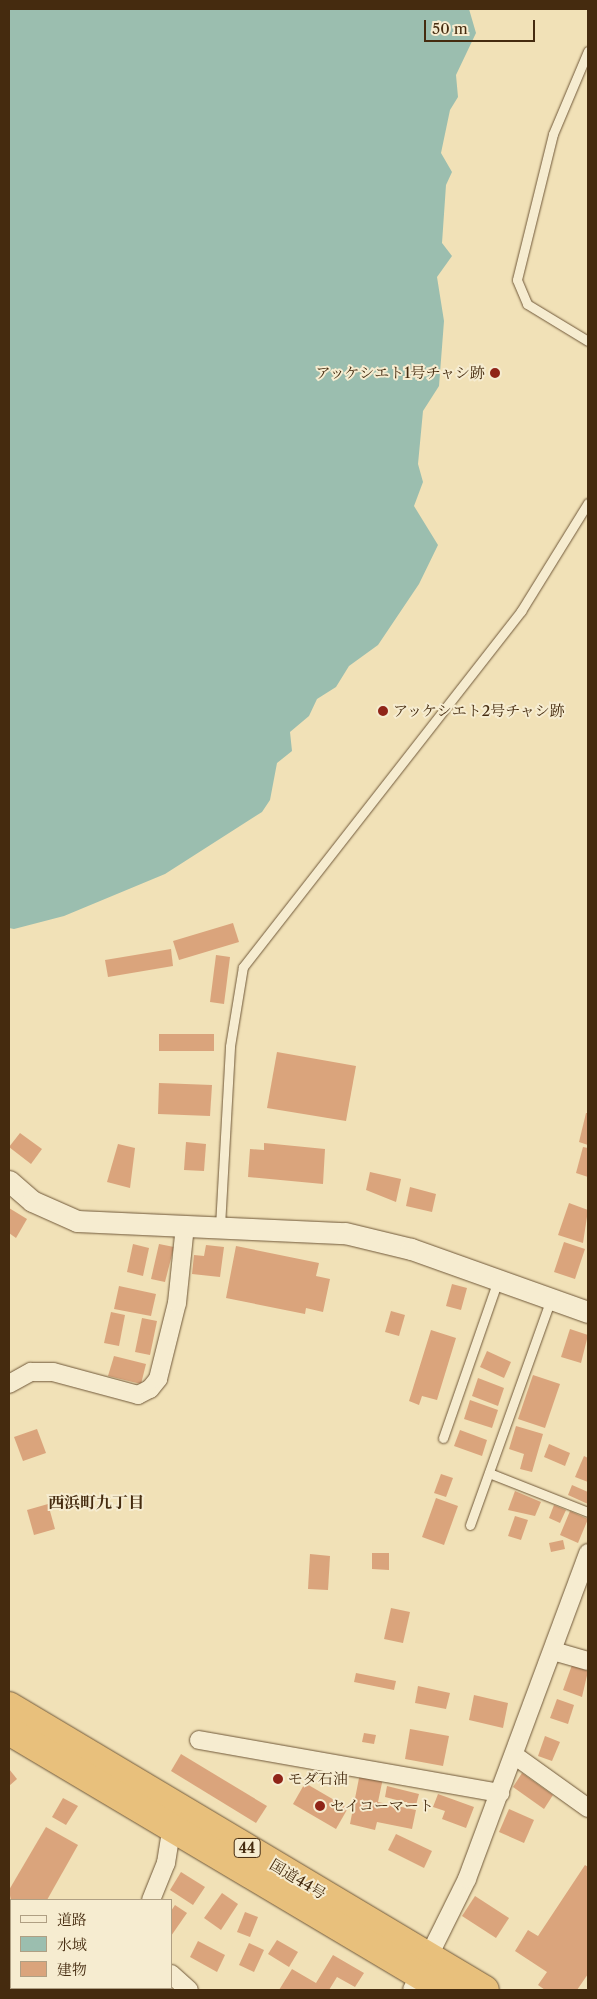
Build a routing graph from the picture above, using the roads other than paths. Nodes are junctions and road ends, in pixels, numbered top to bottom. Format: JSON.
{"nodes":[{"id":1,"x":588,"y":51,"type":"edge"},
{"id":2,"x":588,"y":341,"type":"edge"},
{"id":3,"x":588,"y":503,"type":"edge"},
{"id":4,"x":9,"y":1181,"type":"edge"},
{"id":5,"x":185,"y":1226,"type":"junction"},
{"id":6,"x":220,"y":1226,"type":"junction"},
{"id":7,"x":498,"y":1280,"type":"junction"},
{"id":8,"x":552,"y":1299,"type":"junction"},
{"id":9,"x":588,"y":1312,"type":"edge"},
{"id":10,"x":9,"y":1384,"type":"edge"},
{"id":11,"x":443,"y":1438,"type":"dead end"},
{"id":12,"x":489,"y":1473,"type":"junction"},
{"id":13,"x":588,"y":1512,"type":"edge"},
{"id":14,"x":470,"y":1525,"type":"dead end"},
{"id":15,"x":588,"y":1553,"type":"edge"},
{"id":16,"x":552,"y":1651,"type":"junction"},
{"id":17,"x":588,"y":1661,"type":"edge"},
{"id":18,"x":9,"y":1706,"type":"edge"},
{"id":19,"x":9,"y":1731,"type":"edge"},
{"id":20,"x":199,"y":1740,"type":"dead end"},
{"id":21,"x":514,"y":1755,"type":"junction"},
{"id":22,"x":500,"y":1793,"type":"junction"},
{"id":23,"x":588,"y":1808,"type":"edge"},
{"id":24,"x":174,"y":1817,"type":"junction"},
{"id":25,"x":151,"y":1899,"type":"edge"},
{"id":26,"x":172,"y":1975,"type":"edge"},
{"id":27,"x":420,"y":1975,"type":"edge"},
{"id":28,"x":189,"y":1990,"type":"edge"},
{"id":29,"x":445,"y":1990,"type":"edge"},
{"id":30,"x":485,"y":1990,"type":"edge"}],
"edges":[{"from":1,"to":2,"type":"lane"},
{"from":3,"to":6,"type":"lane"},
{"from":4,"to":5,"type":"street"},
{"from":5,"to":6,"type":"street"},
{"from":5,"to":10,"type":"street"},
{"from":6,"to":7,"type":"street"},
{"from":7,"to":8,"type":"street"},
{"from":7,"to":11,"type":"lane"},
{"from":8,"to":9,"type":"street"},
{"from":8,"to":12,"type":"lane"},
{"from":12,"to":13,"type":"lane"},
{"from":12,"to":14,"type":"lane"},
{"from":15,"to":16,"type":"street"},
{"from":16,"to":17,"type":"street"},
{"from":16,"to":21,"type":"street"},
{"from":18,"to":24,"type":"highway","name":"国道44号","number":"44"},
{"from":19,"to":24,"type":"highway","name":"国道44号","number":"44"},
{"from":20,"to":22,"type":"street"},
{"from":21,"to":22,"type":"street"},
{"from":21,"to":23,"type":"street"},
{"from":22,"to":27,"type":"street"},
{"from":24,"to":25,"type":"street"},
{"from":24,"to":27,"type":"highway","name":"国道44号","number":"44"},
{"from":26,"to":28,"type":"street"},
{"from":27,"to":29,"type":"highway","name":"国道44号","number":"44"},
{"from":27,"to":30,"type":"highway","name":"国道44号","number":"44"}]}
